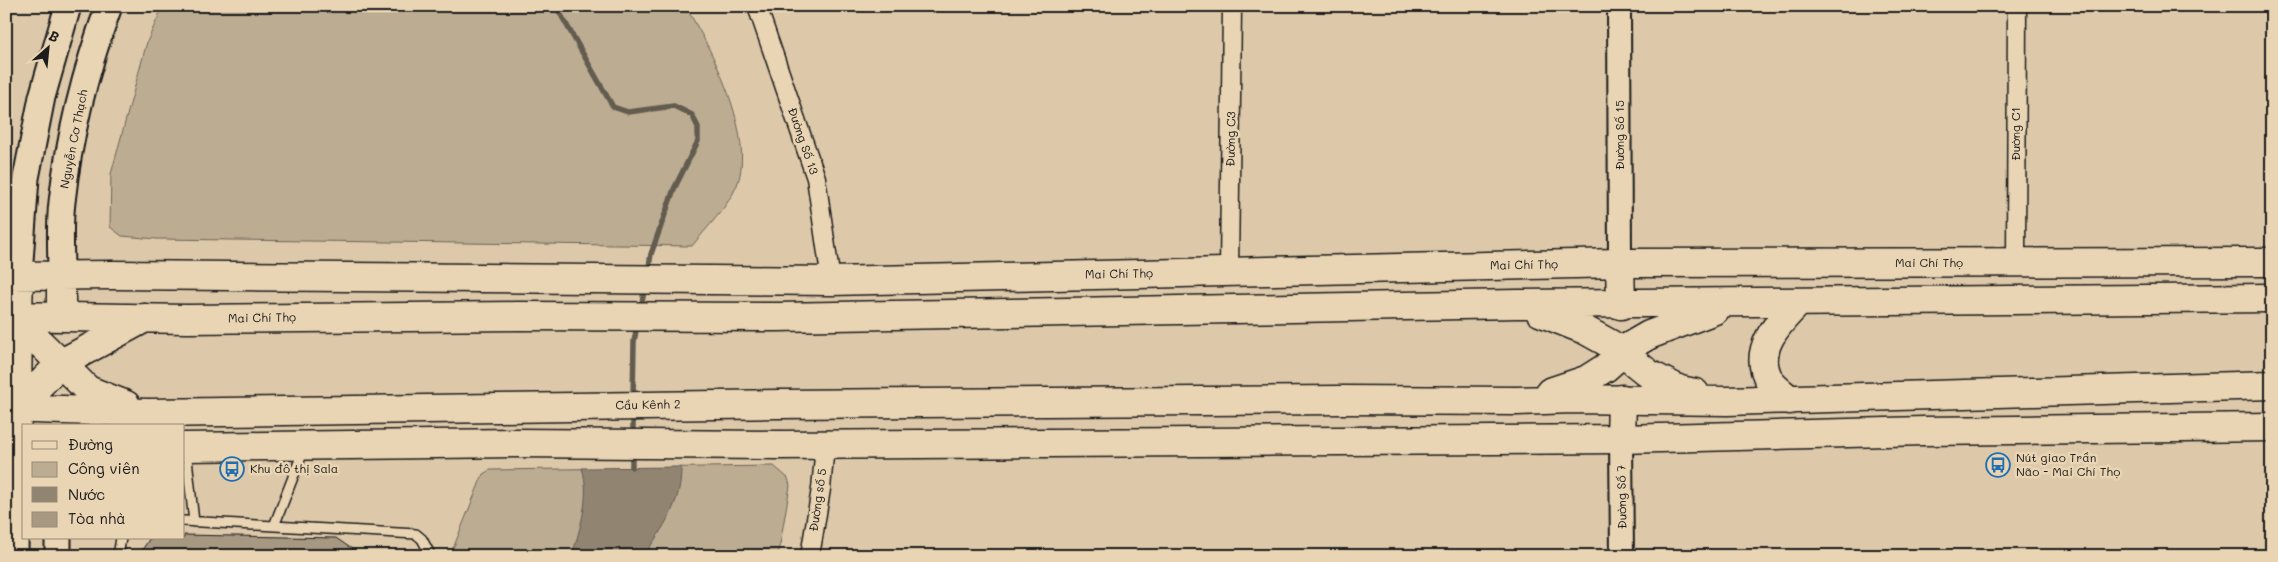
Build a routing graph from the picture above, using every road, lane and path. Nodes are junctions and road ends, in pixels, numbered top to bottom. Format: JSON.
{"nodes":[{"id":1,"x":68,"y":6,"type":"edge"},
{"id":2,"x":108,"y":6,"type":"edge"},
{"id":3,"x":757,"y":6,"type":"edge"},
{"id":4,"x":1232,"y":6,"type":"edge"},
{"id":5,"x":1619,"y":6,"type":"edge"},
{"id":6,"x":2017,"y":6,"type":"edge"},
{"id":7,"x":2016,"y":262,"type":"junction"},
{"id":8,"x":2272,"y":262,"type":"edge"},
{"id":9,"x":1620,"y":263,"type":"junction"},
{"id":10,"x":1229,"y":272,"type":"junction"},
{"id":11,"x":61,"y":275,"type":"junction"},
{"id":12,"x":13,"y":276,"type":"edge"},
{"id":13,"x":831,"y":281,"type":"junction"},
{"id":14,"x":2272,"y":298,"type":"edge"},
{"id":15,"x":1735,"y":303,"type":"junction"},
{"id":16,"x":1517,"y":304,"type":"junction"},
{"id":17,"x":1621,"y":304,"type":"junction"},
{"id":18,"x":1798,"y":304,"type":"junction"},
{"id":19,"x":12,"y":316,"type":"edge"},
{"id":20,"x":61,"y":316,"type":"junction"},
{"id":21,"x":146,"y":318,"type":"junction"},
{"id":22,"x":19,"y":347,"type":"edge"},
{"id":23,"x":1622,"y":353,"type":"junction"},
{"id":24,"x":60,"y":364,"type":"junction"},
{"id":25,"x":2272,"y":385,"type":"edge"},
{"id":26,"x":15,"y":394,"type":"edge"},
{"id":27,"x":1622,"y":399,"type":"junction"},
{"id":28,"x":1790,"y":400,"type":"junction"},
{"id":29,"x":1517,"y":401,"type":"junction"},
{"id":30,"x":1727,"y":401,"type":"junction"},
{"id":31,"x":148,"y":413,"type":"junction"},
{"id":32,"x":59,"y":418,"type":"edge"},
{"id":33,"x":2272,"y":427,"type":"edge"},
{"id":34,"x":1621,"y":439,"type":"junction"},
{"id":35,"x":825,"y":445,"type":"junction"},
{"id":36,"x":305,"y":446,"type":"junction"},
{"id":37,"x":15,"y":447,"type":"edge"},
{"id":38,"x":185,"y":447,"type":"edge"},
{"id":39,"x":185,"y":522,"type":"edge"},
{"id":40,"x":194,"y":522,"type":"junction"},
{"id":41,"x":274,"y":526,"type":"junction"},
{"id":42,"x":58,"y":540,"type":"edge"},
{"id":43,"x":121,"y":540,"type":"edge"},
{"id":44,"x":13,"y":555,"type":"edge"},
{"id":45,"x":58,"y":556,"type":"edge"},
{"id":46,"x":118,"y":556,"type":"edge"},
{"id":47,"x":431,"y":556,"type":"edge"},
{"id":48,"x":810,"y":556,"type":"edge"},
{"id":49,"x":1622,"y":556,"type":"edge"}],
"edges":[{"from":1,"to":12,"type":"main road"},
{"from":2,"to":11,"type":"main road","name":"Nguyễn Cơ Thạch"},
{"from":3,"to":13,"type":"street","name":"Đường Số 13"},
{"from":4,"to":10,"type":"street","name":"Đường C3"},
{"from":5,"to":9,"type":"street","name":"Đường Số 15"},
{"from":6,"to":7,"type":"street","name":"Đường C1"},
{"from":7,"to":8,"type":"main road","name":"Mai Chí Thọ"},
{"from":7,"to":9,"type":"main road","name":"Mai Chí Thọ"},
{"from":9,"to":10,"type":"main road","name":"Mai Chí Thọ"},
{"from":9,"to":17,"type":"main road"},
{"from":10,"to":13,"type":"main road","name":"Mai Chí Thọ"},
{"from":11,"to":12,"type":"main road"},
{"from":11,"to":13,"type":"main road","name":"Mai Chí Thọ"},
{"from":11,"to":20,"type":"main road"},
{"from":12,"to":19,"type":"main road"},
{"from":14,"to":18,"type":"main road"},
{"from":15,"to":17,"type":"main road"},
{"from":15,"to":18,"type":"main road"},
{"from":15,"to":23,"type":"main road"},
{"from":16,"to":17,"type":"main road"},
{"from":16,"to":21,"type":"main road","name":"Mai Chí Thọ"},
{"from":16,"to":23,"type":"main road"},
{"from":17,"to":23,"type":"main road"},
{"from":18,"to":28,"type":"main road"},
{"from":19,"to":20,"type":"main road","name":"Mai Chí Thọ"},
{"from":19,"to":22,"type":"main road"},
{"from":20,"to":21,"type":"main road","name":"Mai Chí Thọ"},
{"from":20,"to":22,"type":"main road"},
{"from":20,"to":24,"type":"main road"},
{"from":21,"to":24,"type":"main road"},
{"from":22,"to":24,"type":"main road"},
{"from":22,"to":26,"type":"main road"},
{"from":23,"to":27,"type":"main road"},
{"from":23,"to":29,"type":"main road"},
{"from":23,"to":30,"type":"main road"},
{"from":24,"to":26,"type":"main road"},
{"from":24,"to":31,"type":"main road"},
{"from":24,"to":32,"type":"main road"},
{"from":25,"to":28,"type":"main road"},
{"from":26,"to":32,"type":"main road"},
{"from":26,"to":37,"type":"main road"},
{"from":27,"to":29,"type":"main road"},
{"from":27,"to":30,"type":"main road"},
{"from":27,"to":34,"type":"main road"},
{"from":28,"to":30,"type":"main road"},
{"from":29,"to":31,"type":"main road","name":"Cầu Kênh 2"},
{"from":31,"to":32,"type":"main road"},
{"from":33,"to":34,"type":"main road"},
{"from":34,"to":35,"type":"main road"},
{"from":34,"to":49,"type":"street","name":"Đường Số 7"},
{"from":35,"to":36,"type":"main road"},
{"from":35,"to":48,"type":"street","name":"Đường số 5"},
{"from":36,"to":38,"type":"main road"},
{"from":36,"to":41,"type":"lane"},
{"from":37,"to":44,"type":"main road"},
{"from":38,"to":40,"type":"lane"},
{"from":39,"to":40,"type":"lane"},
{"from":40,"to":41,"type":"lane"},
{"from":41,"to":47,"type":"lane"},
{"from":42,"to":45,"type":"main road"},
{"from":43,"to":46,"type":"lane"}]}
